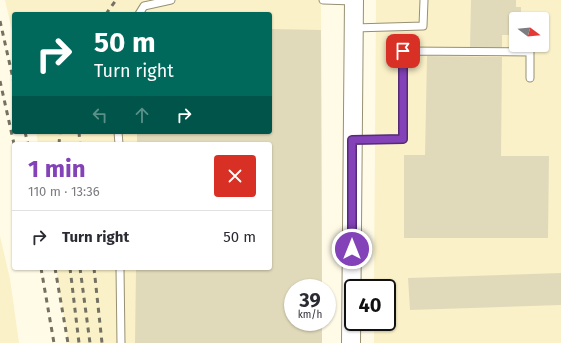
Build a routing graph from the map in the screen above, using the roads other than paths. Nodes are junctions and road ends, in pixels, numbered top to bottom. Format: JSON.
{"nodes":[{"id":1,"x":172,"y":0,"type":"edge"},
{"id":2,"x":323,"y":0,"type":"edge"},
{"id":3,"x":354,"y":0,"type":"edge"},
{"id":4,"x":424,"y":0,"type":"edge"},
{"id":5,"x":140,"y":12,"type":"edge"},
{"id":6,"x":353,"y":28,"type":"junction"},
{"id":7,"x":530,"y":78,"type":"dead end"},
{"id":8,"x":352,"y":140,"type":"junction"},
{"id":9,"x":120,"y":270,"type":"edge"},
{"id":10,"x":121,"y":343,"type":"edge"},
{"id":11,"x":351,"y":343,"type":"edge"}],
"edges":[{"from":1,"to":5,"type":"lane"},
{"from":2,"to":3,"type":"lane"},
{"from":3,"to":6,"type":"street"},
{"from":4,"to":6,"type":"lane"},
{"from":6,"to":8,"type":"street"},
{"from":7,"to":8,"type":"lane"},
{"from":8,"to":11,"type":"street"},
{"from":9,"to":10,"type":"lane"}]}
